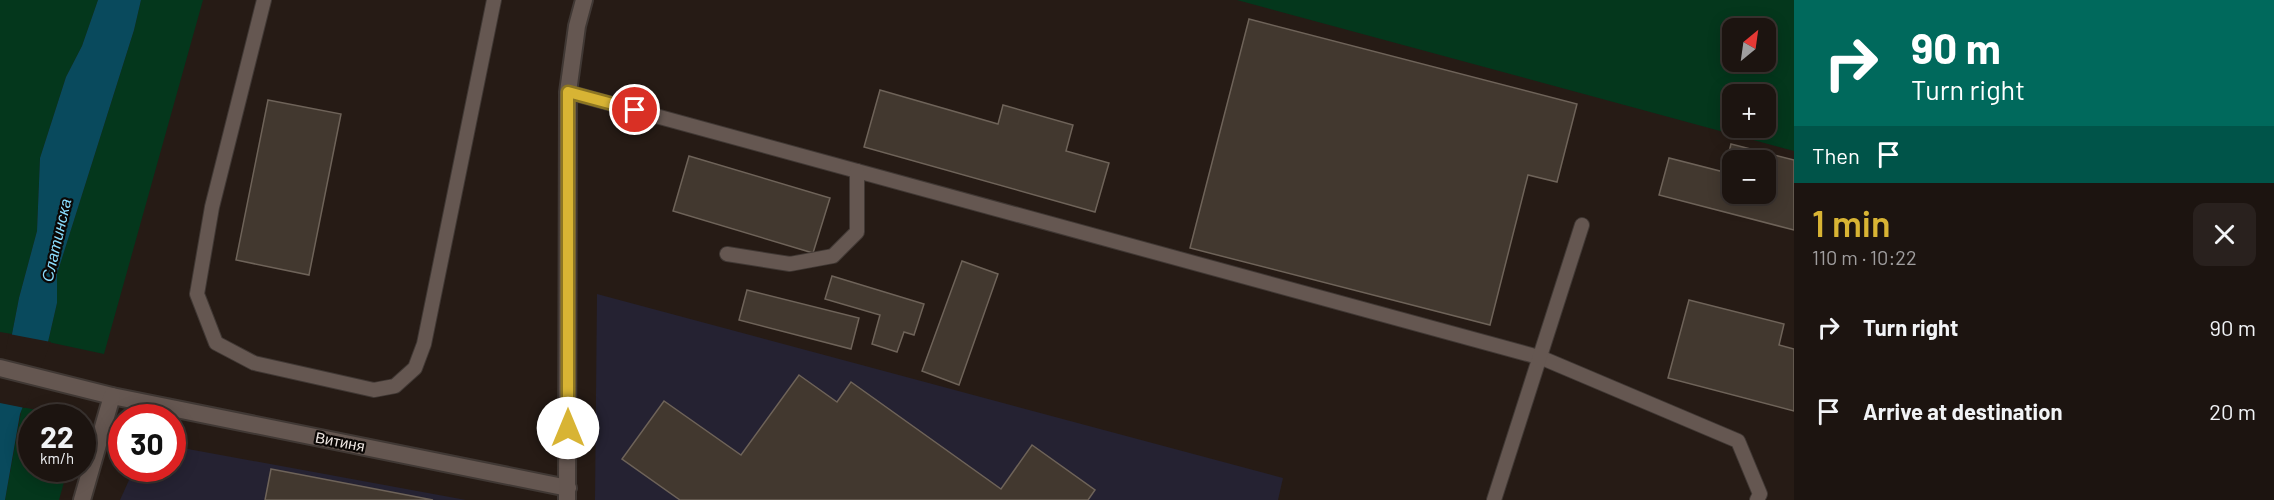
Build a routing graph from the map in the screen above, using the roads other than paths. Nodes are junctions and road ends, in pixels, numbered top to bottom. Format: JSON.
{"nodes":[{"id":1,"x":264,"y":0,"type":"edge"},
{"id":2,"x":494,"y":0,"type":"edge"},
{"id":3,"x":584,"y":0,"type":"edge"},
{"id":4,"x":568,"y":92,"type":"junction"},
{"id":5,"x":857,"y":171,"type":"junction"},
{"id":6,"x":1582,"y":225,"type":"dead end"},
{"id":7,"x":727,"y":254,"type":"dead end"},
{"id":8,"x":1542,"y":358,"type":"junction"},
{"id":9,"x":0,"y":368,"type":"edge"},
{"id":10,"x":112,"y":396,"type":"junction"},
{"id":11,"x":567,"y":494,"type":"edge"},
{"id":12,"x":82,"y":500,"type":"edge"},
{"id":13,"x":1494,"y":500,"type":"edge"},
{"id":14,"x":1757,"y":500,"type":"edge"}],
"edges":[{"from":1,"to":2,"type":"lane"},
{"from":3,"to":4,"type":"street"},
{"from":4,"to":5,"type":"lane"},
{"from":4,"to":11,"type":"street"},
{"from":5,"to":7,"type":"lane"},
{"from":5,"to":8,"type":"lane"},
{"from":6,"to":8,"type":"lane"},
{"from":8,"to":13,"type":"lane"},
{"from":8,"to":14,"type":"lane"},
{"from":9,"to":10,"type":"street","name":"Витиня"},
{"from":10,"to":11,"type":"street","name":"Витиня"},
{"from":10,"to":12,"type":"street"}]}
